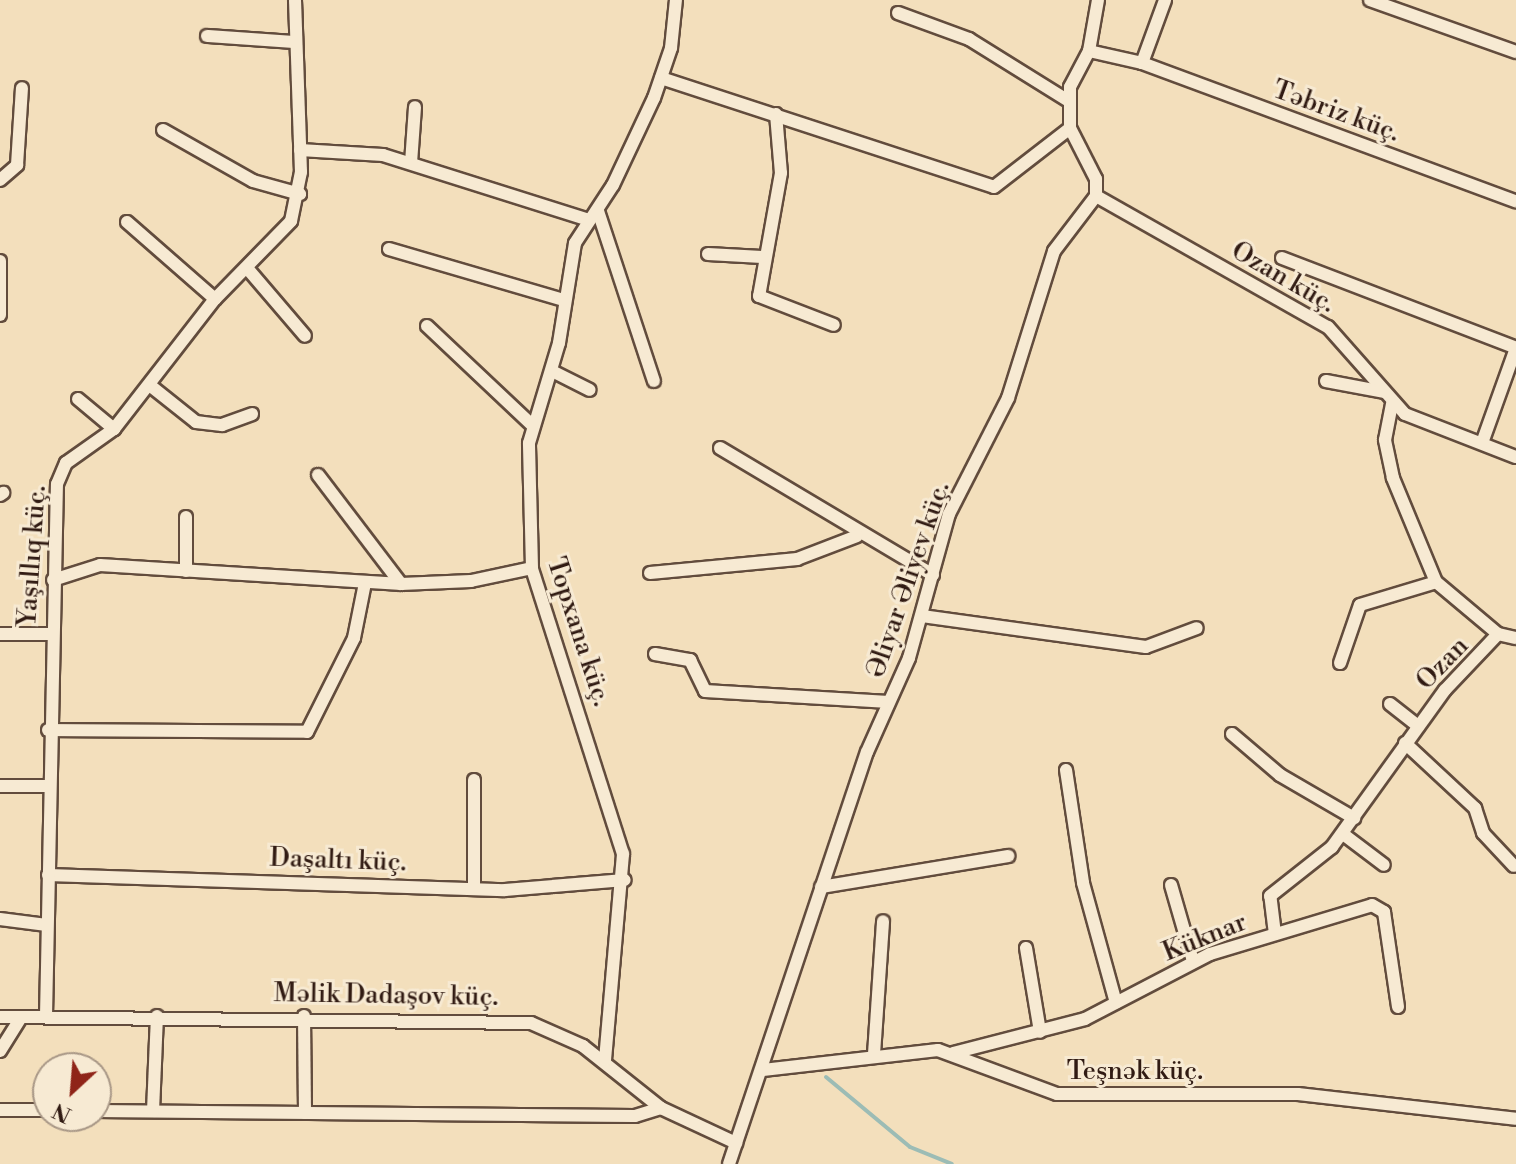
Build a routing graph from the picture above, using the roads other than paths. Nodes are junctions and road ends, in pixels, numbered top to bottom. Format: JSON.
{"nodes":[{"id":1,"x":295,"y":0,"type":"edge"},
{"id":2,"x":676,"y":0,"type":"edge"},
{"id":3,"x":1098,"y":0,"type":"edge"},
{"id":4,"x":1165,"y":0,"type":"edge"},
{"id":5,"x":1370,"y":0,"type":"edge"},
{"id":6,"x":898,"y":13,"type":"dead end"},
{"id":7,"x":207,"y":36,"type":"dead end"},
{"id":8,"x":295,"y":42,"type":"junction"},
{"id":9,"x":1089,"y":51,"type":"junction"},
{"id":10,"x":1516,"y":52,"type":"edge"},
{"id":11,"x":1142,"y":63,"type":"junction"},
{"id":12,"x":661,"y":78,"type":"junction"},
{"id":13,"x":22,"y":88,"type":"dead end"},
{"id":14,"x":1067,"y":100,"type":"junction"},
{"id":15,"x":415,"y":107,"type":"dead end"},
{"id":16,"x":776,"y":114,"type":"junction"},
{"id":17,"x":1070,"y":128,"type":"junction"},
{"id":18,"x":163,"y":130,"type":"dead end"},
{"id":19,"x":300,"y":150,"type":"junction"},
{"id":20,"x":411,"y":163,"type":"junction"},
{"id":21,"x":0,"y":180,"type":"edge"},
{"id":22,"x":300,"y":194,"type":"junction"},
{"id":23,"x":1096,"y":196,"type":"junction"},
{"id":24,"x":1516,"y":201,"type":"edge"},
{"id":25,"x":594,"y":215,"type":"junction"},
{"id":26,"x":127,"y":222,"type":"dead end"},
{"id":27,"x":389,"y":249,"type":"dead end"},
{"id":28,"x":708,"y":254,"type":"dead end"},
{"id":29,"x":762,"y":257,"type":"junction"},
{"id":30,"x":1282,"y":258,"type":"dead end"},
{"id":31,"x":0,"y":261,"type":"edge"},
{"id":32,"x":247,"y":268,"type":"junction"},
{"id":33,"x":1,"y":274,"type":"edge"},
{"id":34,"x":215,"y":299,"type":"junction"},
{"id":35,"x":563,"y":300,"type":"junction"},
{"id":36,"x":0,"y":315,"type":"edge"},
{"id":37,"x":834,"y":325,"type":"dead end"},
{"id":38,"x":427,"y":326,"type":"dead end"},
{"id":39,"x":305,"y":336,"type":"dead end"},
{"id":40,"x":1516,"y":348,"type":"edge"},
{"id":41,"x":552,"y":371,"type":"junction"},
{"id":42,"x":654,"y":381,"type":"dead end"},
{"id":43,"x":1326,"y":381,"type":"dead end"},
{"id":44,"x":152,"y":387,"type":"junction"},
{"id":45,"x":590,"y":390,"type":"dead end"},
{"id":46,"x":1389,"y":398,"type":"junction"},
{"id":47,"x":78,"y":399,"type":"dead end"},
{"id":48,"x":252,"y":414,"type":"dead end"},
{"id":49,"x":531,"y":424,"type":"junction"},
{"id":50,"x":114,"y":429,"type":"junction"},
{"id":51,"x":1482,"y":443,"type":"junction"},
{"id":52,"x":720,"y":448,"type":"dead end"},
{"id":53,"x":1516,"y":457,"type":"edge"},
{"id":54,"x":318,"y":475,"type":"dead end"},
{"id":55,"x":186,"y":517,"type":"dead end"},
{"id":56,"x":857,"y":536,"type":"junction"},
{"id":57,"x":532,"y":568,"type":"junction"},
{"id":58,"x":186,"y":571,"type":"junction"},
{"id":59,"x":650,"y":573,"type":"dead end"},
{"id":60,"x":933,"y":575,"type":"junction"},
{"id":61,"x":53,"y":580,"type":"junction"},
{"id":62,"x":1436,"y":582,"type":"junction"},
{"id":63,"x":365,"y":583,"type":"junction"},
{"id":64,"x":401,"y":584,"type":"junction"},
{"id":65,"x":922,"y":616,"type":"junction"},
{"id":66,"x":1197,"y":628,"type":"dead end"},
{"id":67,"x":0,"y":634,"type":"edge"},
{"id":68,"x":50,"y":634,"type":"junction"},
{"id":69,"x":1498,"y":634,"type":"junction"},
{"id":70,"x":1516,"y":638,"type":"edge"},
{"id":71,"x":655,"y":654,"type":"dead end"},
{"id":72,"x":1340,"y":663,"type":"dead end"},
{"id":73,"x":889,"y":702,"type":"junction"},
{"id":74,"x":1390,"y":704,"type":"dead end"},
{"id":75,"x":1418,"y":726,"type":"junction"},
{"id":76,"x":48,"y":730,"type":"junction"},
{"id":77,"x":1232,"y":734,"type":"dead end"},
{"id":78,"x":1405,"y":743,"type":"junction"},
{"id":79,"x":1066,"y":770,"type":"dead end"},
{"id":80,"x":474,"y":780,"type":"dead end"},
{"id":81,"x":0,"y":786,"type":"edge"},
{"id":82,"x":47,"y":786,"type":"junction"},
{"id":83,"x":1354,"y":818,"type":"junction"},
{"id":84,"x":1343,"y":834,"type":"junction"},
{"id":85,"x":1008,"y":856,"type":"dead end"},
{"id":86,"x":1384,"y":865,"type":"dead end"},
{"id":87,"x":1514,"y":866,"type":"edge"},
{"id":88,"x":48,"y":875,"type":"junction"},
{"id":89,"x":625,"y":880,"type":"junction"},
{"id":90,"x":1171,"y":885,"type":"dead end"},
{"id":91,"x":821,"y":887,"type":"junction"},
{"id":92,"x":474,"y":889,"type":"junction"},
{"id":93,"x":0,"y":919,"type":"edge"},
{"id":94,"x":883,"y":921,"type":"dead end"},
{"id":95,"x":47,"y":925,"type":"junction"},
{"id":96,"x":1275,"y":934,"type":"junction"},
{"id":97,"x":1026,"y":948,"type":"dead end"},
{"id":98,"x":1193,"y":961,"type":"junction"},
{"id":99,"x":1116,"y":1003,"type":"junction"},
{"id":100,"x":1398,"y":1007,"type":"dead end"},
{"id":101,"x":46,"y":1016,"type":"junction"},
{"id":102,"x":157,"y":1016,"type":"junction"},
{"id":103,"x":304,"y":1016,"type":"junction"},
{"id":104,"x":0,"y":1017,"type":"edge"},
{"id":105,"x":21,"y":1017,"type":"junction"},
{"id":106,"x":1040,"y":1032,"type":"junction"},
{"id":107,"x":0,"y":1051,"type":"edge"},
{"id":108,"x":953,"y":1053,"type":"junction"},
{"id":109,"x":874,"y":1054,"type":"junction"},
{"id":110,"x":605,"y":1060,"type":"junction"},
{"id":111,"x":763,"y":1070,"type":"junction"},
{"id":112,"x":661,"y":1108,"type":"junction"},
{"id":113,"x":0,"y":1110,"type":"edge"},
{"id":114,"x":32,"y":1110,"type":"edge"},
{"id":115,"x":112,"y":1111,"type":"edge"},
{"id":116,"x":153,"y":1111,"type":"junction"},
{"id":117,"x":305,"y":1113,"type":"junction"},
{"id":118,"x":1516,"y":1119,"type":"edge"},
{"id":119,"x":736,"y":1143,"type":"junction"},
{"id":120,"x":729,"y":1164,"type":"edge"}],
"edges":[{"from":1,"to":8,"type":"street","name":"Yaşıllıq küç."},
{"from":2,"to":12,"type":"street","name":"Topxana küç."},
{"from":3,"to":9,"type":"street"},
{"from":4,"to":11,"type":"street"},
{"from":5,"to":10,"type":"street"},
{"from":6,"to":14,"type":"street"},
{"from":7,"to":8,"type":"street"},
{"from":8,"to":19,"type":"street","name":"Yaşıllıq küç."},
{"from":9,"to":11,"type":"street"},
{"from":9,"to":14,"type":"street"},
{"from":11,"to":24,"type":"street","name":"Təbriz küç."},
{"from":12,"to":16,"type":"street"},
{"from":12,"to":25,"type":"street","name":"Topxana küç."},
{"from":13,"to":21,"type":"street"},
{"from":14,"to":17,"type":"street"},
{"from":15,"to":20,"type":"street"},
{"from":16,"to":17,"type":"street"},
{"from":16,"to":29,"type":"street"},
{"from":17,"to":23,"type":"street"},
{"from":18,"to":22,"type":"street"},
{"from":19,"to":20,"type":"street"},
{"from":19,"to":22,"type":"street","name":"Yaşıllıq küç."},
{"from":20,"to":25,"type":"street"},
{"from":22,"to":32,"type":"street","name":"Yaşıllıq küç."},
{"from":23,"to":46,"type":"street","name":"Ozan küç."},
{"from":23,"to":60,"type":"street","name":"Əliyar Əliyev küç."},
{"from":25,"to":35,"type":"street","name":"Topxana küç."},
{"from":25,"to":42,"type":"street"},
{"from":26,"to":34,"type":"street"},
{"from":27,"to":35,"type":"street"},
{"from":28,"to":29,"type":"street"},
{"from":29,"to":37,"type":"street"},
{"from":30,"to":40,"type":"street"},
{"from":31,"to":33,"type":"street"},
{"from":32,"to":34,"type":"street","name":"Yaşıllıq küç."},
{"from":32,"to":39,"type":"street"},
{"from":33,"to":36,"type":"street"},
{"from":34,"to":44,"type":"street","name":"Yaşıllıq küç."},
{"from":35,"to":41,"type":"street","name":"Topxana küç."},
{"from":38,"to":49,"type":"street"},
{"from":40,"to":51,"type":"street"},
{"from":41,"to":45,"type":"street"},
{"from":41,"to":49,"type":"street","name":"Topxana küç."},
{"from":43,"to":46,"type":"street"},
{"from":44,"to":48,"type":"street"},
{"from":44,"to":50,"type":"street","name":"Yaşıllıq küç."},
{"from":46,"to":51,"type":"street","name":"Ozan küç."},
{"from":46,"to":62,"type":"street","name":"Ozan"},
{"from":47,"to":50,"type":"street"},
{"from":49,"to":57,"type":"street","name":"Topxana küç."},
{"from":50,"to":61,"type":"street","name":"Yaşıllıq küç."},
{"from":51,"to":53,"type":"street","name":"Ozan küç."},
{"from":52,"to":56,"type":"street"},
{"from":54,"to":64,"type":"street"},
{"from":55,"to":58,"type":"street"},
{"from":56,"to":59,"type":"street"},
{"from":56,"to":60,"type":"street"},
{"from":57,"to":64,"type":"street"},
{"from":57,"to":89,"type":"street","name":"Topxana küç."},
{"from":58,"to":61,"type":"street"},
{"from":58,"to":63,"type":"street"},
{"from":60,"to":65,"type":"street","name":"Əliyar Əliyev küç."},
{"from":61,"to":68,"type":"street","name":"Yaşıllıq küç."},
{"from":62,"to":69,"type":"street","name":"Ozan"},
{"from":62,"to":72,"type":"street"},
{"from":63,"to":64,"type":"street"},
{"from":63,"to":76,"type":"street"},
{"from":65,"to":66,"type":"street"},
{"from":65,"to":73,"type":"street","name":"Əliyar Əliyev küç."},
{"from":67,"to":68,"type":"street"},
{"from":68,"to":76,"type":"street","name":"Yaşıllıq küç."},
{"from":69,"to":70,"type":"street"},
{"from":69,"to":75,"type":"street","name":"Ozan"},
{"from":71,"to":73,"type":"street"},
{"from":73,"to":91,"type":"street","name":"Əliyar Əliyev küç."},
{"from":74,"to":75,"type":"street"},
{"from":75,"to":78,"type":"street","name":"Ozan"},
{"from":76,"to":82,"type":"street","name":"Yaşıllıq küç."},
{"from":77,"to":83,"type":"street"},
{"from":78,"to":83,"type":"street","name":"Ozan"},
{"from":78,"to":87,"type":"street"},
{"from":79,"to":99,"type":"street"},
{"from":80,"to":92,"type":"street"},
{"from":81,"to":82,"type":"street"},
{"from":82,"to":88,"type":"street","name":"Yaşıllıq küç."},
{"from":83,"to":84,"type":"street","name":"Ozan"},
{"from":84,"to":86,"type":"street"},
{"from":84,"to":96,"type":"street","name":"Ozan"},
{"from":85,"to":91,"type":"street"},
{"from":88,"to":92,"type":"street","name":"Daşaltı küç."},
{"from":88,"to":95,"type":"street","name":"Yaşıllıq küç."},
{"from":89,"to":92,"type":"street","name":"Daşaltı küç."},
{"from":89,"to":110,"type":"street","name":"Topxana küç."},
{"from":90,"to":98,"type":"street"},
{"from":91,"to":111,"type":"street","name":"Əliyar Əliyev küç."},
{"from":93,"to":95,"type":"street"},
{"from":94,"to":109,"type":"street"},
{"from":95,"to":101,"type":"street","name":"Yaşıllıq küç."},
{"from":96,"to":98,"type":"street","name":"Küknar"},
{"from":96,"to":100,"type":"street","name":"Küknar"},
{"from":97,"to":106,"type":"street"},
{"from":98,"to":99,"type":"street","name":"Küknar"},
{"from":99,"to":106,"type":"street","name":"Küknar"},
{"from":101,"to":102,"type":"street","name":"Məlik Dadaşov küç."},
{"from":101,"to":105,"type":"street","name":"Məlik Dadaşov küç."},
{"from":102,"to":103,"type":"street","name":"Məlik Dadaşov küç."},
{"from":102,"to":116,"type":"street"},
{"from":103,"to":110,"type":"street","name":"Məlik Dadaşov küç."},
{"from":103,"to":117,"type":"street"},
{"from":104,"to":105,"type":"street","name":"Məlik Dadaşov küç."},
{"from":105,"to":107,"type":"street"},
{"from":106,"to":108,"type":"street","name":"Küknar"},
{"from":108,"to":109,"type":"street","name":"Teşnək küç."},
{"from":108,"to":118,"type":"street","name":"Teşnək küç."},
{"from":109,"to":111,"type":"street","name":"Teşnək küç."},
{"from":110,"to":112,"type":"street","name":"Məlik Dadaşov küç."},
{"from":111,"to":119,"type":"street","name":"Əliyar Əliyev küç."},
{"from":112,"to":117,"type":"street"},
{"from":112,"to":119,"type":"street","name":"Məlik Dadaşov küç."},
{"from":113,"to":114,"type":"street"},
{"from":115,"to":116,"type":"street"},
{"from":116,"to":117,"type":"street"},
{"from":119,"to":120,"type":"street","name":"Əliyar Əliyev küç."}]}
